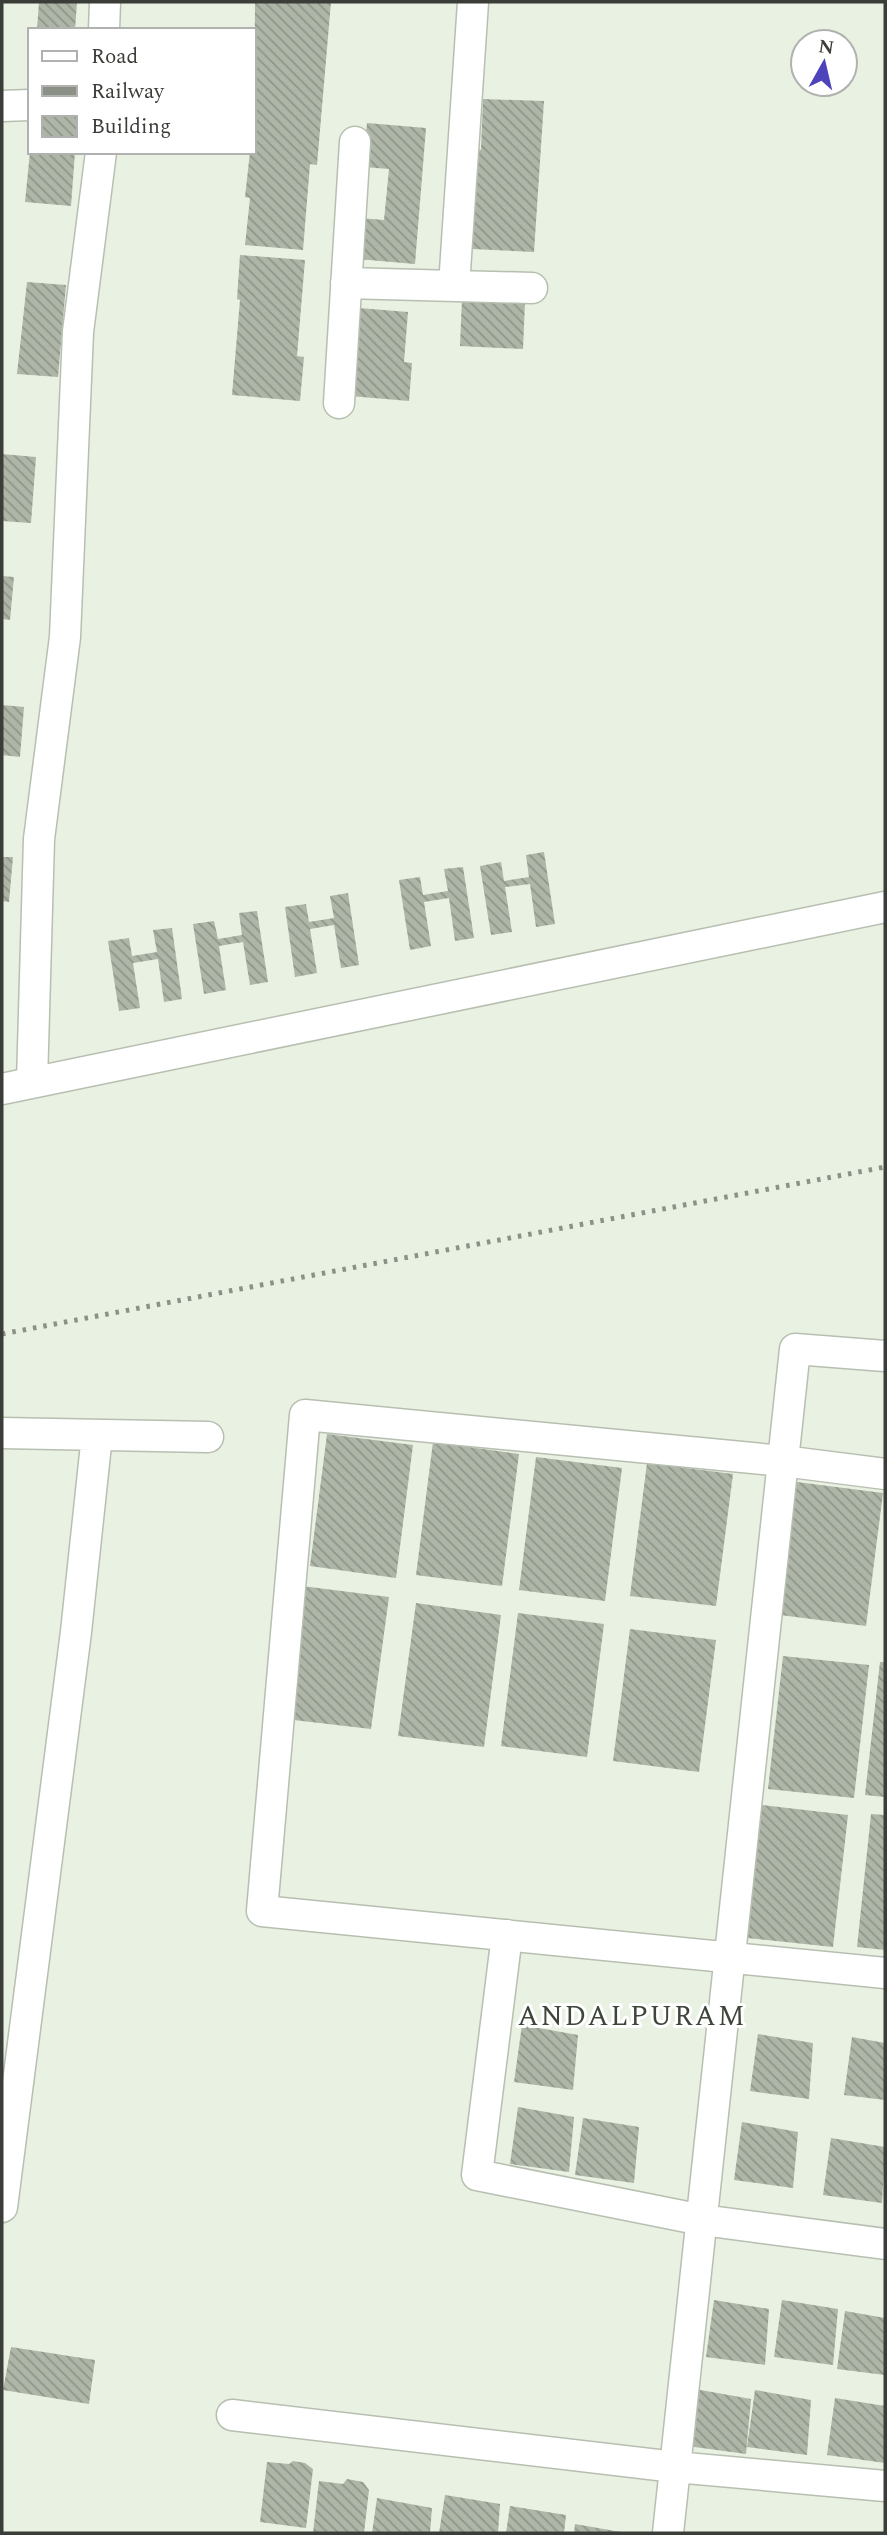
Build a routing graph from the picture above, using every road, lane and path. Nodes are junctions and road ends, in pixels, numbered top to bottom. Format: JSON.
{"nodes":[{"id":1,"x":105,"y":2,"type":"edge"},
{"id":2,"x":473,"y":2,"type":"edge"},
{"id":3,"x":104,"y":28,"type":"edge"},
{"id":4,"x":28,"y":105,"type":"edge"},
{"id":5,"x":2,"y":106,"type":"edge"},
{"id":6,"x":355,"y":142,"type":"dead end"},
{"id":7,"x":101,"y":154,"type":"edge"},
{"id":8,"x":346,"y":283,"type":"junction"},
{"id":9,"x":454,"y":286,"type":"junction"},
{"id":10,"x":533,"y":288,"type":"dead end"},
{"id":11,"x":339,"y":402,"type":"dead end"},
{"id":12,"x":885,"y":907,"type":"edge"},
{"id":13,"x":32,"y":1082,"type":"junction"},
{"id":14,"x":2,"y":1089,"type":"edge"},
{"id":15,"x":885,"y":1356,"type":"edge"},
{"id":16,"x":2,"y":1433,"type":"edge"},
{"id":17,"x":97,"y":1435,"type":"junction"},
{"id":18,"x":208,"y":1437,"type":"dead end"},
{"id":19,"x":783,"y":1461,"type":"junction"},
{"id":20,"x":885,"y":1474,"type":"edge"},
{"id":21,"x":507,"y":1935,"type":"junction"},
{"id":22,"x":730,"y":1957,"type":"junction"},
{"id":23,"x":885,"y":1973,"type":"edge"},
{"id":24,"x":2,"y":2207,"type":"edge"},
{"id":25,"x":702,"y":2220,"type":"junction"},
{"id":26,"x":885,"y":2244,"type":"edge"},
{"id":27,"x":232,"y":2414,"type":"dead end"},
{"id":28,"x":675,"y":2467,"type":"junction"},
{"id":29,"x":885,"y":2486,"type":"edge"},
{"id":30,"x":668,"y":2533,"type":"edge"}],
"edges":[{"from":1,"to":3,"type":"street"},
{"from":2,"to":9,"type":"street"},
{"from":4,"to":5,"type":"street"},
{"from":6,"to":8,"type":"street"},
{"from":7,"to":13,"type":"street"},
{"from":8,"to":9,"type":"street"},
{"from":8,"to":11,"type":"street"},
{"from":9,"to":10,"type":"street"},
{"from":12,"to":13,"type":"street"},
{"from":13,"to":14,"type":"street"},
{"from":15,"to":19,"type":"street"},
{"from":16,"to":17,"type":"street"},
{"from":17,"to":18,"type":"street"},
{"from":17,"to":24,"type":"street"},
{"from":19,"to":20,"type":"street"},
{"from":19,"to":21,"type":"street"},
{"from":19,"to":22,"type":"street"},
{"from":21,"to":22,"type":"street"},
{"from":21,"to":25,"type":"street"},
{"from":22,"to":23,"type":"street"},
{"from":22,"to":25,"type":"street"},
{"from":25,"to":26,"type":"street"},
{"from":25,"to":28,"type":"street"},
{"from":27,"to":28,"type":"street"},
{"from":28,"to":29,"type":"street"},
{"from":28,"to":30,"type":"street"}]}
